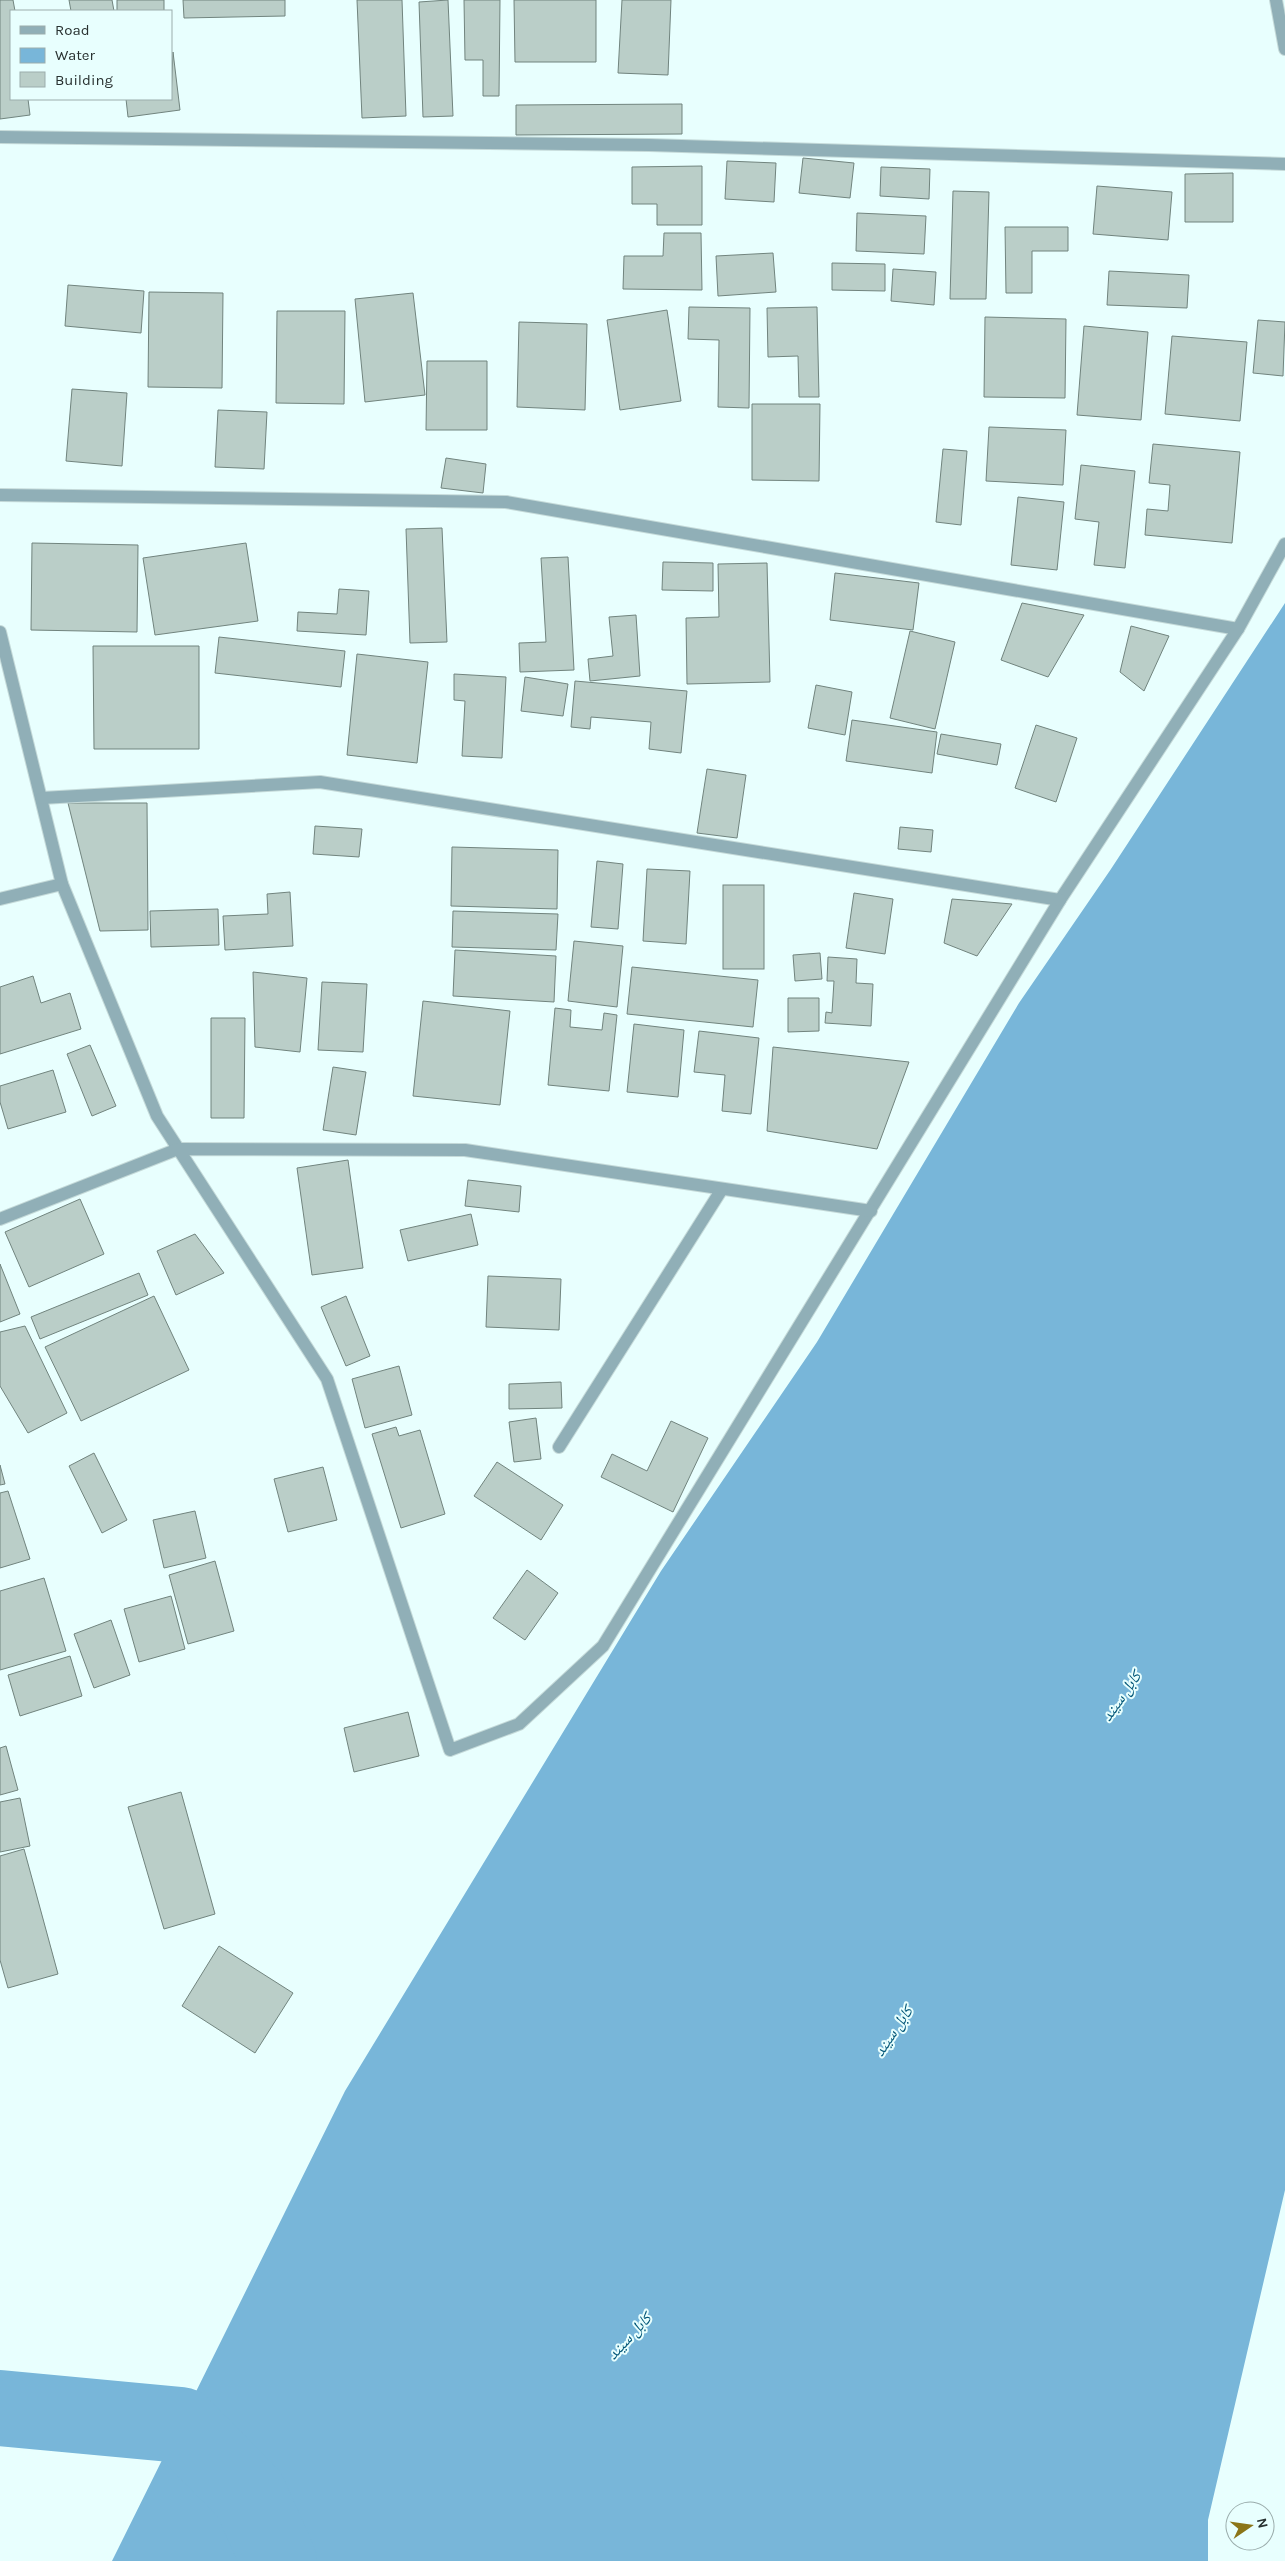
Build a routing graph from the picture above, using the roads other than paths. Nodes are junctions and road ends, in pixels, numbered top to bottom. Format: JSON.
{"nodes":[{"id":1,"x":1276,"y":0,"type":"edge"},
{"id":2,"x":1285,"y":49,"type":"edge"},
{"id":3,"x":0,"y":137,"type":"edge"},
{"id":4,"x":1285,"y":164,"type":"edge"},
{"id":5,"x":0,"y":495,"type":"edge"},
{"id":6,"x":1285,"y":544,"type":"edge"},
{"id":7,"x":1238,"y":629,"type":"junction"},
{"id":8,"x":0,"y":632,"type":"edge"},
{"id":9,"x":42,"y":798,"type":"junction"},
{"id":10,"x":62,"y":884,"type":"junction"},
{"id":11,"x":0,"y":899,"type":"edge"},
{"id":12,"x":1060,"y":900,"type":"junction"},
{"id":13,"x":178,"y":1149,"type":"junction"},
{"id":14,"x":722,"y":1189,"type":"junction"},
{"id":15,"x":871,"y":1211,"type":"junction"},
{"id":16,"x":0,"y":1219,"type":"edge"},
{"id":17,"x":559,"y":1448,"type":"dead end"}],
"edges":[{"from":1,"to":2,"type":"street"},
{"from":3,"to":4,"type":"street"},
{"from":5,"to":7,"type":"street"},
{"from":6,"to":7,"type":"street"},
{"from":7,"to":12,"type":"street"},
{"from":8,"to":9,"type":"street"},
{"from":9,"to":10,"type":"street"},
{"from":9,"to":12,"type":"street"},
{"from":10,"to":11,"type":"street"},
{"from":10,"to":13,"type":"street"},
{"from":12,"to":15,"type":"street"},
{"from":13,"to":14,"type":"street"},
{"from":13,"to":15,"type":"street"},
{"from":13,"to":16,"type":"street"},
{"from":14,"to":15,"type":"street"},
{"from":14,"to":17,"type":"street"}]}
